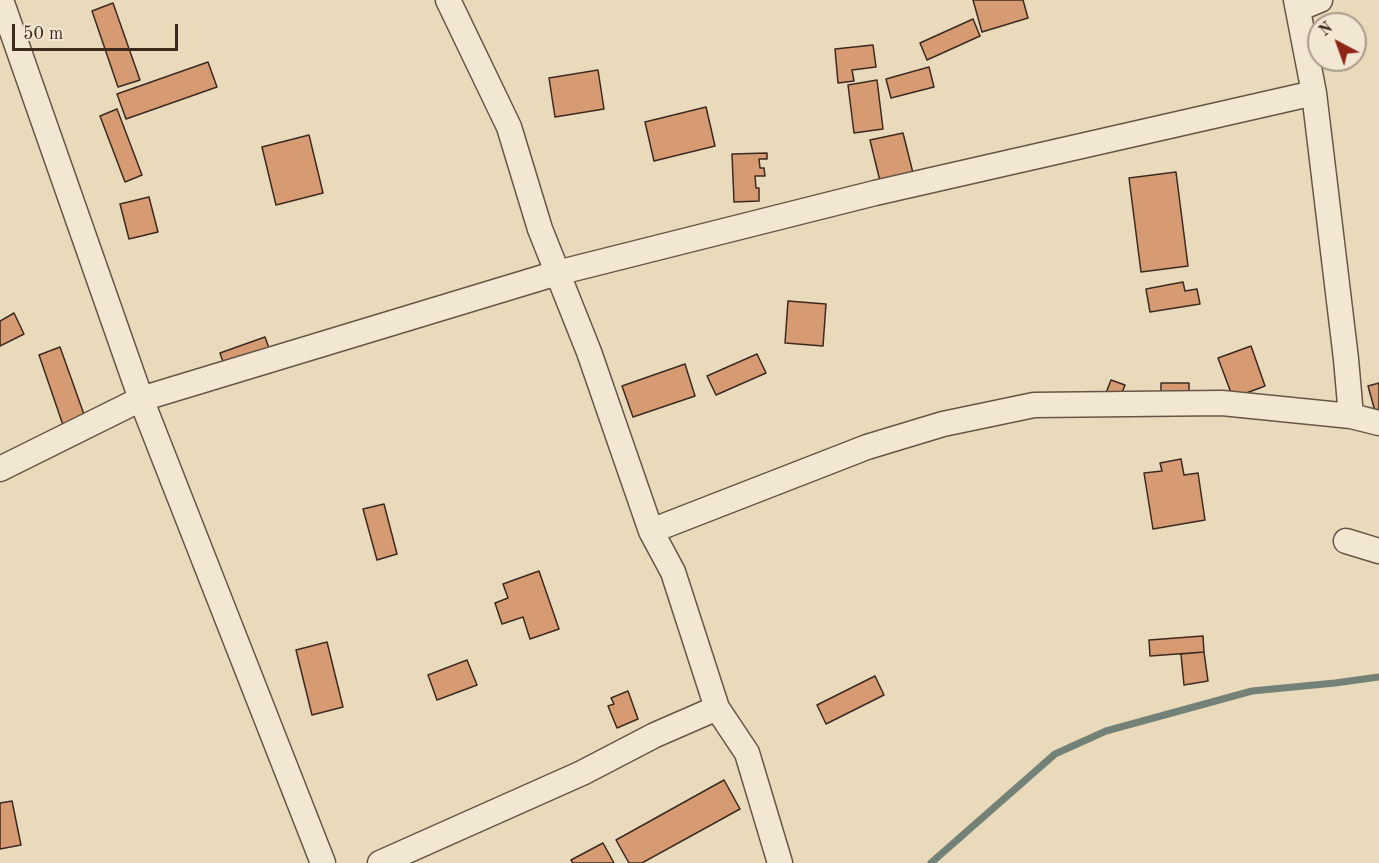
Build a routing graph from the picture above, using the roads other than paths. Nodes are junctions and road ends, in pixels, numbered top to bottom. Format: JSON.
{"nodes":[{"id":1,"x":1,"y":0,"type":"edge"},
{"id":2,"x":448,"y":0,"type":"edge"},
{"id":3,"x":1305,"y":3,"type":"edge"},
{"id":4,"x":1314,"y":93,"type":"junction"},
{"id":5,"x":557,"y":273,"type":"junction"},
{"id":6,"x":141,"y":399,"type":"junction"},
{"id":7,"x":1351,"y":416,"type":"junction"},
{"id":8,"x":1379,"y":423,"type":"edge"},
{"id":9,"x":0,"y":469,"type":"edge"},
{"id":10,"x":651,"y":531,"type":"junction"},
{"id":11,"x":1346,"y":541,"type":"dead end"},
{"id":12,"x":1379,"y":551,"type":"edge"},
{"id":13,"x":717,"y":708,"type":"junction"},
{"id":14,"x":323,"y":863,"type":"edge"},
{"id":15,"x":380,"y":863,"type":"edge"},
{"id":16,"x":780,"y":863,"type":"edge"}],
"edges":[{"from":1,"to":6,"type":"street"},
{"from":2,"to":5,"type":"street"},
{"from":3,"to":4,"type":"street"},
{"from":4,"to":5,"type":"street"},
{"from":4,"to":7,"type":"street"},
{"from":5,"to":6,"type":"street"},
{"from":5,"to":10,"type":"street"},
{"from":6,"to":9,"type":"street"},
{"from":6,"to":14,"type":"street"},
{"from":7,"to":8,"type":"street"},
{"from":7,"to":10,"type":"street"},
{"from":10,"to":13,"type":"street"},
{"from":11,"to":12,"type":"street"},
{"from":13,"to":15,"type":"street"},
{"from":13,"to":16,"type":"street"}]}
